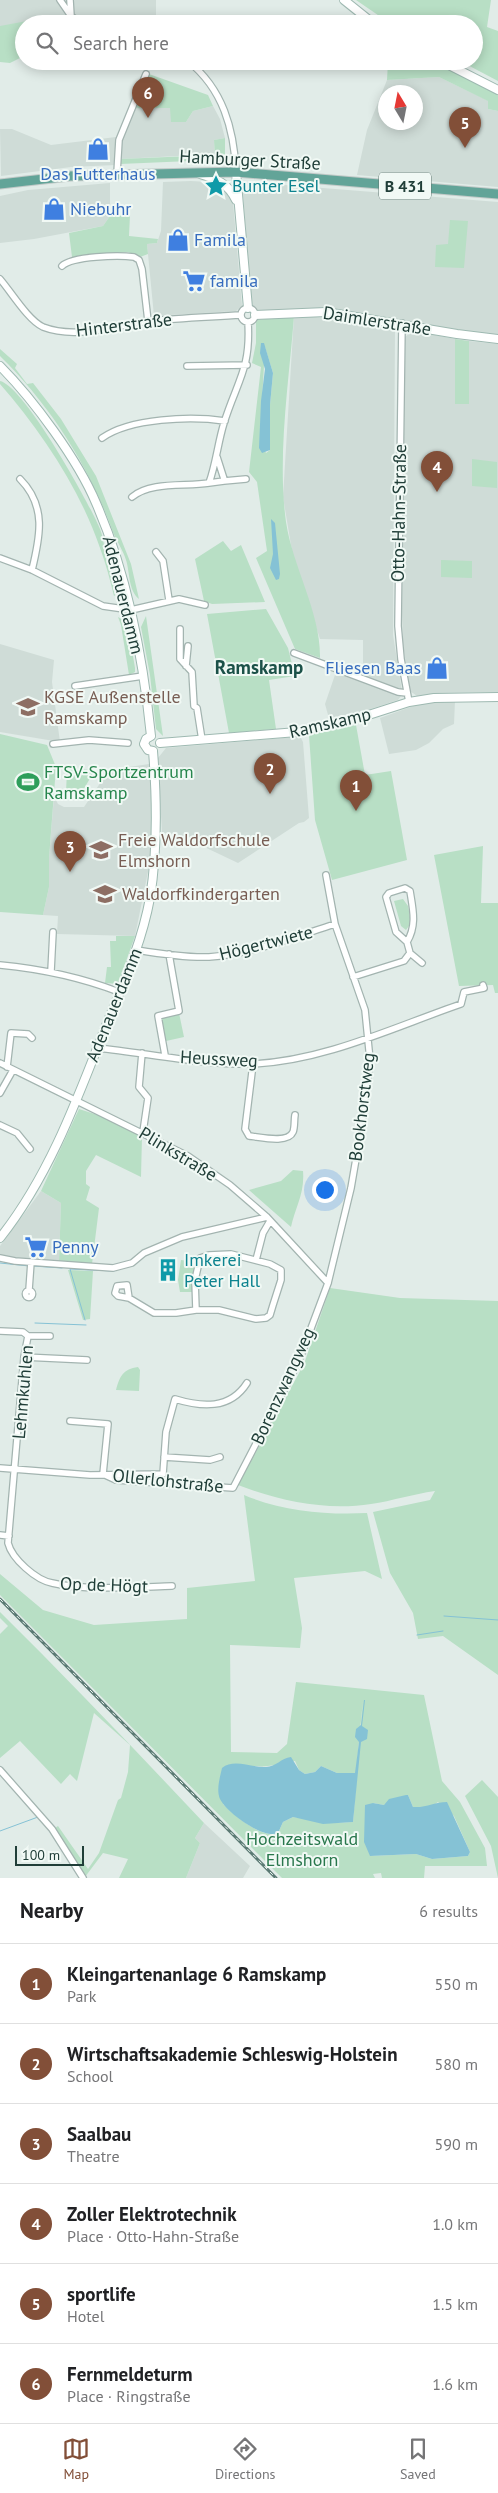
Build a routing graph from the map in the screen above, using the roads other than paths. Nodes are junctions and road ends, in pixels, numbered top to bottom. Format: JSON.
{"nodes":[{"id":1,"x":60,"y":0,"type":"edge"},
{"id":2,"x":70,"y":0,"type":"edge"},
{"id":3,"x":344,"y":0,"type":"edge"},
{"id":4,"x":70,"y":15,"type":"edge"},
{"id":5,"x":71,"y":15,"type":"edge"},
{"id":6,"x":363,"y":15,"type":"edge"},
{"id":7,"x":197,"y":70,"type":"edge"},
{"id":8,"x":459,"y":70,"type":"edge"},
{"id":9,"x":146,"y":74,"type":"dead end"},
{"id":10,"x":498,"y":90,"type":"edge"},
{"id":11,"x":192,"y":172,"type":"junction"},
{"id":12,"x":236,"y":172,"type":"junction"},
{"id":13,"x":117,"y":174,"type":"junction"},
{"id":14,"x":0,"y":183,"type":"edge"},
{"id":15,"x":498,"y":194,"type":"edge"},
{"id":16,"x":238,"y":206,"type":"junction"},
{"id":17,"x":62,"y":266,"type":"dead end"},
{"id":18,"x":0,"y":279,"type":"edge"},
{"id":19,"x":248,"y":308,"type":"junction"},
{"id":20,"x":241,"y":315,"type":"junction"},
{"id":21,"x":255,"y":315,"type":"junction"},
{"id":22,"x":148,"y":321,"type":"junction"},
{"id":23,"x":248,"y":322,"type":"junction"},
{"id":24,"x":402,"y":323,"type":"junction"},
{"id":25,"x":498,"y":338,"type":"edge"},
{"id":26,"x":247,"y":365,"type":"junction"},
{"id":27,"x":187,"y":366,"type":"dead end"},
{"id":28,"x":1,"y":368,"type":"edge"},
{"id":29,"x":224,"y":421,"type":"junction"},
{"id":30,"x":102,"y":438,"type":"dead end"},
{"id":31,"x":216,"y":455,"type":"junction"},
{"id":32,"x":20,"y":479,"type":"dead end"},
{"id":33,"x":246,"y":479,"type":"dead end"},
{"id":34,"x":224,"y":482,"type":"junction"},
{"id":35,"x":209,"y":483,"type":"junction"},
{"id":36,"x":132,"y":497,"type":"dead end"},
{"id":37,"x":156,"y":552,"type":"dead end"},
{"id":38,"x":0,"y":558,"type":"edge"},
{"id":39,"x":32,"y":570,"type":"junction"},
{"id":40,"x":169,"y":600,"type":"junction"},
{"id":41,"x":205,"y":605,"type":"dead end"},
{"id":42,"x":130,"y":610,"type":"junction"},
{"id":43,"x":180,"y":630,"type":"dead end"},
{"id":44,"x":188,"y":646,"type":"dead end"},
{"id":45,"x":294,"y":652,"type":"dead end"},
{"id":46,"x":186,"y":666,"type":"junction"},
{"id":47,"x":143,"y":676,"type":"junction"},
{"id":48,"x":75,"y":686,"type":"dead end"},
{"id":49,"x":407,"y":693,"type":"junction"},
{"id":50,"x":498,"y":697,"type":"edge"},
{"id":51,"x":409,"y":702,"type":"junction"},
{"id":52,"x":150,"y":736,"type":"junction"},
{"id":53,"x":202,"y":740,"type":"junction"},
{"id":54,"x":128,"y":743,"type":"dead end"},
{"id":55,"x":160,"y":743,"type":"junction"},
{"id":56,"x":53,"y":744,"type":"dead end"},
{"id":57,"x":153,"y":751,"type":"junction"},
{"id":58,"x":326,"y":875,"type":"dead end"},
{"id":59,"x":335,"y":924,"type":"junction"},
{"id":60,"x":54,"y":932,"type":"dead end"},
{"id":61,"x":407,"y":942,"type":"junction"},
{"id":62,"x":137,"y":950,"type":"junction"},
{"id":63,"x":410,"y":953,"type":"junction"},
{"id":64,"x":169,"y":954,"type":"junction"},
{"id":65,"x":422,"y":962,"type":"dead end"},
{"id":66,"x":0,"y":965,"type":"edge"},
{"id":67,"x":51,"y":971,"type":"junction"},
{"id":68,"x":353,"y":977,"type":"junction"},
{"id":69,"x":483,"y":985,"type":"dead end"},
{"id":70,"x":119,"y":992,"type":"junction"},
{"id":71,"x":369,"y":1037,"type":"junction"},
{"id":72,"x":32,"y":1038,"type":"dead end"},
{"id":73,"x":97,"y":1048,"type":"junction"},
{"id":74,"x":142,"y":1053,"type":"junction"},
{"id":75,"x":165,"y":1056,"type":"junction"},
{"id":76,"x":0,"y":1063,"type":"edge"},
{"id":77,"x":252,"y":1064,"type":"junction"},
{"id":78,"x":10,"y":1068,"type":"junction"},
{"id":79,"x":0,"y":1093,"type":"edge"},
{"id":80,"x":75,"y":1100,"type":"junction"},
{"id":81,"x":295,"y":1116,"type":"dead end"},
{"id":82,"x":0,"y":1125,"type":"edge"},
{"id":83,"x":144,"y":1132,"type":"junction"},
{"id":84,"x":30,"y":1149,"type":"dead end"},
{"id":85,"x":268,"y":1219,"type":"junction"},
{"id":86,"x":0,"y":1238,"type":"edge"},
{"id":87,"x":0,"y":1258,"type":"edge"},
{"id":88,"x":256,"y":1260,"type":"junction"},
{"id":89,"x":31,"y":1262,"type":"junction"},
{"id":90,"x":328,"y":1283,"type":"junction"},
{"id":91,"x":29,"y":1290,"type":"dead end"},
{"id":92,"x":128,"y":1298,"type":"dead end"},
{"id":93,"x":196,"y":1310,"type":"junction"},
{"id":94,"x":0,"y":1331,"type":"edge"},
{"id":95,"x":28,"y":1336,"type":"junction"},
{"id":96,"x":50,"y":1336,"type":"dead end"},
{"id":97,"x":24,"y":1357,"type":"junction"},
{"id":98,"x":86,"y":1360,"type":"dead end"},
{"id":99,"x":247,"y":1383,"type":"dead end"},
{"id":100,"x":70,"y":1421,"type":"dead end"},
{"id":101,"x":164,"y":1457,"type":"junction"},
{"id":102,"x":220,"y":1457,"type":"dead end"},
{"id":103,"x":0,"y":1468,"type":"edge"},
{"id":104,"x":16,"y":1470,"type":"junction"},
{"id":105,"x":103,"y":1474,"type":"junction"},
{"id":106,"x":233,"y":1488,"type":"joint"},
{"id":107,"x":0,"y":1535,"type":"edge"},
{"id":108,"x":9,"y":1536,"type":"junction"},
{"id":109,"x":172,"y":1586,"type":"dead end"},
{"id":110,"x":0,"y":1770,"type":"edge"},
{"id":111,"x":83,"y":1878,"type":"edge"}],
"edges":[{"from":1,"to":4,"type":"street"},
{"from":2,"to":5,"type":"street"},
{"from":3,"to":6,"type":"street"},
{"from":7,"to":12,"type":"street"},
{"from":8,"to":10,"type":"street"},
{"from":9,"to":13,"type":"street"},
{"from":11,"to":12,"type":"main road","name":"Hamburger Straße","number":"B 431"},
{"from":11,"to":13,"type":"main road","name":"Hamburger Straße","number":"B 431"},
{"from":11,"to":16,"type":"street"},
{"from":12,"to":15,"type":"main road","name":"Hamburger Straße","number":"B 431"},
{"from":12,"to":16,"type":"street"},
{"from":13,"to":14,"type":"main road","name":"Hamburger Straße","number":"B 431"},
{"from":16,"to":19,"type":"street"},
{"from":17,"to":22,"type":"street"},
{"from":18,"to":22,"type":"street","name":"Hinterstraße"},
{"from":19,"to":20,"type":"street"},
{"from":19,"to":21,"type":"street"},
{"from":20,"to":22,"type":"street","name":"Hinterstraße"},
{"from":20,"to":23,"type":"street"},
{"from":21,"to":23,"type":"street"},
{"from":21,"to":24,"type":"street","name":"Daimlerstraße"},
{"from":23,"to":26,"type":"street"},
{"from":24,"to":25,"type":"street","name":"Daimlerstraße"},
{"from":24,"to":49,"type":"street","name":"Otto-Hahn-Straße"},
{"from":26,"to":27,"type":"street"},
{"from":26,"to":29,"type":"street"},
{"from":28,"to":42,"type":"street","name":"Adenauerdamm"},
{"from":29,"to":30,"type":"street"},
{"from":29,"to":31,"type":"street"},
{"from":31,"to":34,"type":"street"},
{"from":31,"to":35,"type":"street"},
{"from":32,"to":39,"type":"street"},
{"from":33,"to":34,"type":"street"},
{"from":34,"to":35,"type":"street"},
{"from":35,"to":36,"type":"street"},
{"from":37,"to":40,"type":"street"},
{"from":38,"to":39,"type":"street"},
{"from":39,"to":42,"type":"street"},
{"from":40,"to":41,"type":"street"},
{"from":40,"to":42,"type":"street"},
{"from":42,"to":47,"type":"street","name":"Adenauerdamm"},
{"from":43,"to":46,"type":"street"},
{"from":44,"to":46,"type":"street"},
{"from":45,"to":49,"type":"street","name":"Ramskamp"},
{"from":46,"to":53,"type":"street"},
{"from":47,"to":48,"type":"street"},
{"from":47,"to":52,"type":"street","name":"Adenauerdamm"},
{"from":49,"to":51,"type":"street","name":"Otto-Hahn-Straße"},
{"from":50,"to":51,"type":"street","name":"Ramskamp"},
{"from":51,"to":53,"type":"street","name":"Ramskamp"},
{"from":52,"to":55,"type":"street"},
{"from":52,"to":57,"type":"street","name":"Adenauerdamm"},
{"from":53,"to":55,"type":"street","name":"Ramskamp"},
{"from":54,"to":56,"type":"street"},
{"from":55,"to":57,"type":"street"},
{"from":57,"to":62,"type":"street","name":"Adenauerdamm"},
{"from":58,"to":59,"type":"street","name":"Bookhorstweg"},
{"from":59,"to":64,"type":"street","name":"Högertwiete"},
{"from":59,"to":68,"type":"street","name":"Bookhorstweg"},
{"from":60,"to":67,"type":"street"},
{"from":61,"to":61,"type":"street"},
{"from":61,"to":63,"type":"street"},
{"from":62,"to":64,"type":"street","name":"Högertwiete"},
{"from":62,"to":70,"type":"street","name":"Adenauerdamm"},
{"from":63,"to":65,"type":"street"},
{"from":63,"to":68,"type":"street"},
{"from":64,"to":75,"type":"street"},
{"from":66,"to":67,"type":"street"},
{"from":67,"to":70,"type":"street"},
{"from":68,"to":71,"type":"street","name":"Bookhorstweg"},
{"from":69,"to":71,"type":"street","name":"Heussweg"},
{"from":70,"to":73,"type":"street","name":"Adenauerdamm"},
{"from":71,"to":77,"type":"street","name":"Heussweg"},
{"from":71,"to":90,"type":"street","name":"Bookhorstweg"},
{"from":72,"to":78,"type":"street"},
{"from":73,"to":74,"type":"street","name":"Heussweg"},
{"from":73,"to":80,"type":"street","name":"Adenauerdamm"},
{"from":74,"to":75,"type":"street","name":"Heussweg"},
{"from":74,"to":83,"type":"street"},
{"from":75,"to":77,"type":"street","name":"Heussweg"},
{"from":76,"to":78,"type":"street","name":"Plinkstraße"},
{"from":77,"to":81,"type":"street"},
{"from":78,"to":79,"type":"street"},
{"from":78,"to":80,"type":"street","name":"Plinkstraße"},
{"from":80,"to":83,"type":"street","name":"Plinkstraße"},
{"from":80,"to":86,"type":"street","name":"Adenauerdamm"},
{"from":82,"to":84,"type":"street"},
{"from":83,"to":85,"type":"street","name":"Plinkstraße"},
{"from":85,"to":88,"type":"street"},
{"from":85,"to":89,"type":"street"},
{"from":85,"to":90,"type":"street","name":"Plinkstraße"},
{"from":87,"to":89,"type":"street"},
{"from":88,"to":93,"type":"street"},
{"from":88,"to":93,"type":"street"},
{"from":89,"to":91,"type":"street"},
{"from":90,"to":106,"type":"street","name":"Borenzwangweg"},
{"from":92,"to":93,"type":"street"},
{"from":94,"to":95,"type":"street"},
{"from":95,"to":96,"type":"street","name":"Lehmkuhlen"},
{"from":95,"to":97,"type":"street","name":"Lehmkuhlen"},
{"from":97,"to":98,"type":"street"},
{"from":97,"to":104,"type":"street","name":"Lehmkuhlen"},
{"from":99,"to":101,"type":"street"},
{"from":100,"to":105,"type":"street"},
{"from":101,"to":102,"type":"street"},
{"from":101,"to":105,"type":"street","name":"Ollerlohstraße"},
{"from":103,"to":104,"type":"street","name":"Ollerlohstraße"},
{"from":104,"to":105,"type":"street","name":"Ollerlohstraße"},
{"from":104,"to":108,"type":"street","name":"Op de Högt"},
{"from":105,"to":106,"type":"street","name":"Ollerlohstraße"},
{"from":107,"to":108,"type":"street"},
{"from":108,"to":109,"type":"street","name":"Op de Högt"},
{"from":110,"to":111,"type":"street"}]}
